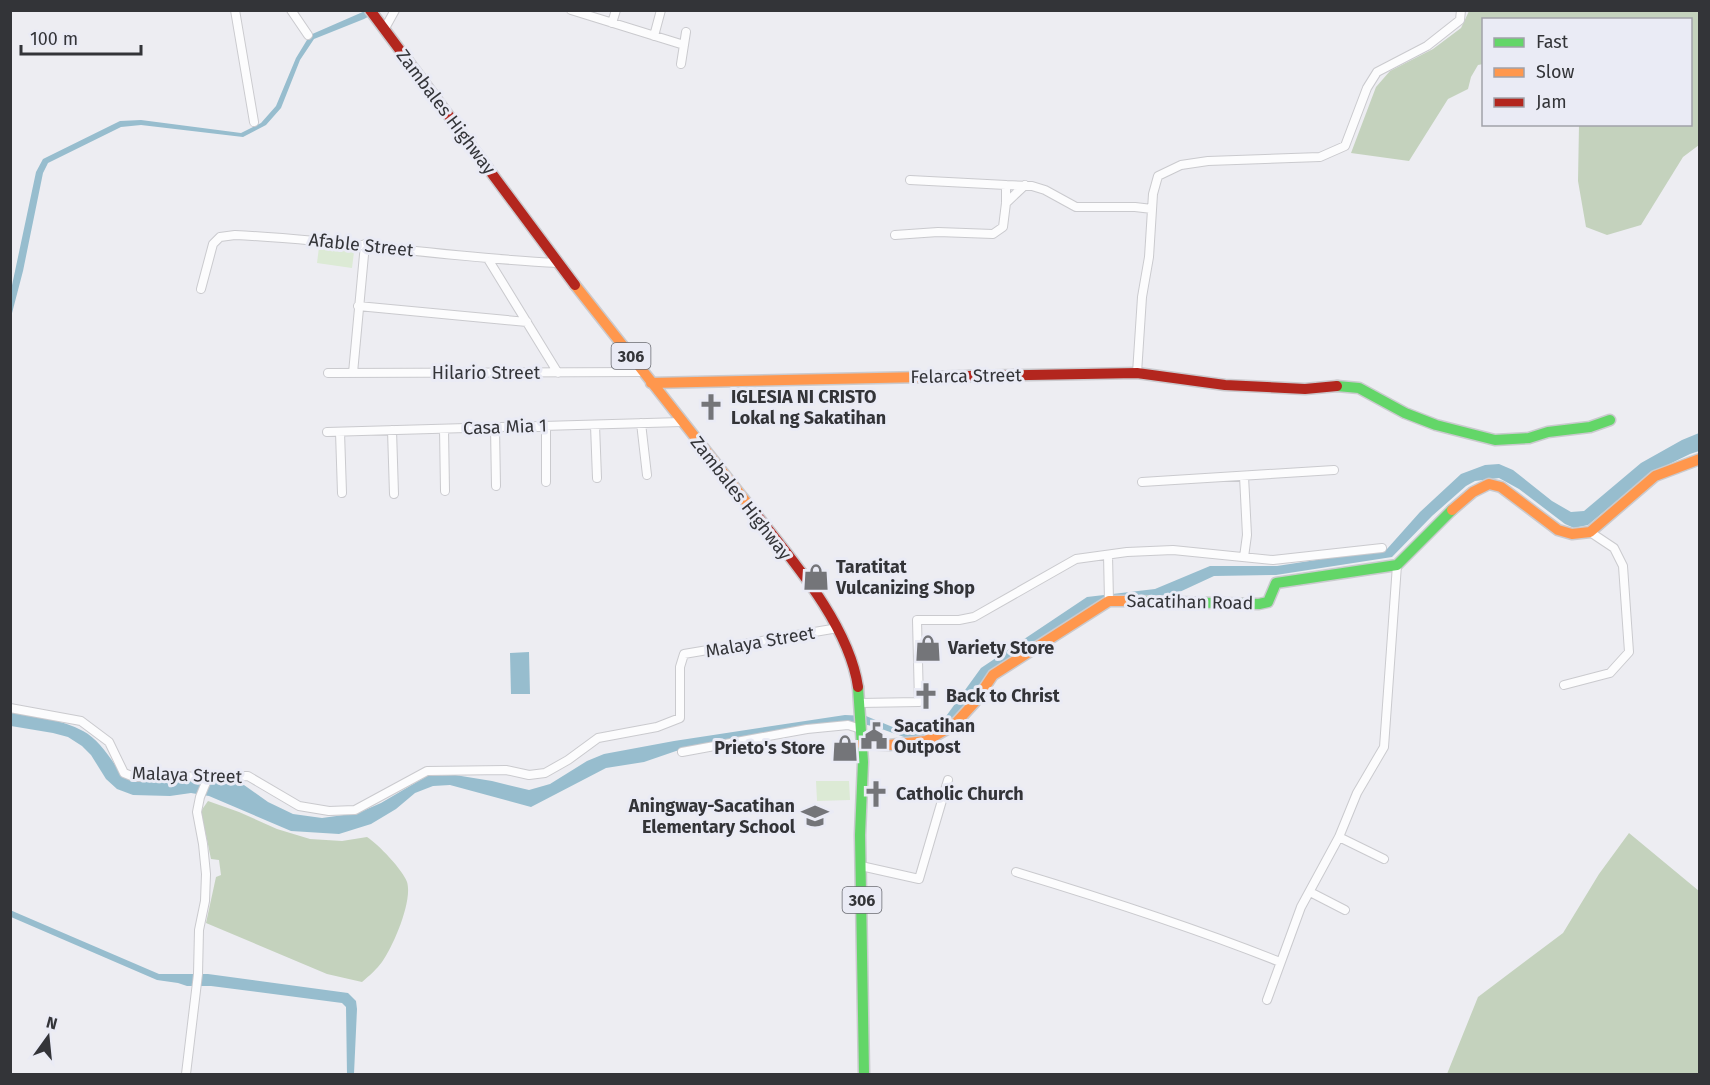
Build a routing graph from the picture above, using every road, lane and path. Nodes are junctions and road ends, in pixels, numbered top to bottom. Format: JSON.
{"nodes":[{"id":1,"x":235,"y":10,"type":"edge"},
{"id":2,"x":291,"y":10,"type":"edge"},
{"id":3,"x":395,"y":10,"type":"edge"},
{"id":4,"x":571,"y":10,"type":"edge"},
{"id":5,"x":616,"y":10,"type":"edge"},
{"id":6,"x":661,"y":10,"type":"edge"},
{"id":7,"x":1461,"y":10,"type":"edge"},
{"id":8,"x":372,"y":13,"type":"edge"},
{"id":9,"x":612,"y":23,"type":"junction"},
{"id":10,"x":384,"y":30,"type":"junction"},
{"id":11,"x":686,"y":32,"type":"dead end"},
{"id":12,"x":308,"y":35,"type":"dead end"},
{"id":13,"x":654,"y":36,"type":"junction"},
{"id":14,"x":684,"y":45,"type":"junction"},
{"id":15,"x":681,"y":64,"type":"dead end"},
{"id":16,"x":254,"y":122,"type":"dead end"},
{"id":17,"x":910,"y":180,"type":"dead end"},
{"id":18,"x":1006,"y":184,"type":"junction"},
{"id":19,"x":1025,"y":185,"type":"junction"},
{"id":20,"x":1006,"y":203,"type":"junction"},
{"id":21,"x":1152,"y":209,"type":"junction"},
{"id":22,"x":896,"y":235,"type":"dead end"},
{"id":23,"x":365,"y":244,"type":"junction"},
{"id":24,"x":488,"y":260,"type":"junction"},
{"id":25,"x":558,"y":263,"type":"junction"},
{"id":26,"x":201,"y":289,"type":"dead end"},
{"id":27,"x":358,"y":306,"type":"junction"},
{"id":28,"x":527,"y":322,"type":"junction"},
{"id":29,"x":644,"y":372,"type":"junction"},
{"id":30,"x":328,"y":373,"type":"dead end"},
{"id":31,"x":353,"y":373,"type":"junction"},
{"id":32,"x":558,"y":373,"type":"junction"},
{"id":33,"x":1137,"y":373,"type":"junction"},
{"id":34,"x":651,"y":383,"type":"junction"},
{"id":35,"x":1610,"y":420,"type":"dead end"},
{"id":36,"x":682,"y":422,"type":"junction"},
{"id":37,"x":641,"y":423,"type":"junction"},
{"id":38,"x":595,"y":425,"type":"junction"},
{"id":39,"x":546,"y":426,"type":"junction"},
{"id":40,"x":495,"y":428,"type":"junction"},
{"id":41,"x":444,"y":429,"type":"junction"},
{"id":42,"x":392,"y":430,"type":"junction"},
{"id":43,"x":327,"y":432,"type":"dead end"},
{"id":44,"x":340,"y":432,"type":"junction"},
{"id":45,"x":1700,"y":459,"type":"edge"},
{"id":46,"x":1334,"y":470,"type":"dead end"},
{"id":47,"x":647,"y":474,"type":"dead end"},
{"id":48,"x":1244,"y":476,"type":"junction"},
{"id":49,"x":597,"y":478,"type":"dead end"},
{"id":50,"x":546,"y":482,"type":"dead end"},
{"id":51,"x":1142,"y":482,"type":"dead end"},
{"id":52,"x":496,"y":486,"type":"dead end"},
{"id":53,"x":446,"y":491,"type":"dead end"},
{"id":54,"x":342,"y":493,"type":"dead end"},
{"id":55,"x":394,"y":494,"type":"dead end"},
{"id":56,"x":1590,"y":532,"type":"junction"},
{"id":57,"x":1382,"y":548,"type":"dead end"},
{"id":58,"x":1107,"y":555,"type":"junction"},
{"id":59,"x":1244,"y":557,"type":"junction"},
{"id":60,"x":1397,"y":565,"type":"junction"},
{"id":61,"x":1109,"y":601,"type":"junction"},
{"id":62,"x":838,"y":628,"type":"junction"},
{"id":63,"x":1564,"y":685,"type":"dead end"},
{"id":64,"x":860,"y":706,"type":"junction"},
{"id":65,"x":10,"y":708,"type":"edge"},
{"id":66,"x":861,"y":728,"type":"junction"},
{"id":67,"x":862,"y":744,"type":"junction"},
{"id":68,"x":682,"y":752,"type":"dead end"},
{"id":69,"x":209,"y":775,"type":"junction"},
{"id":70,"x":948,"y":780,"type":"dead end"},
{"id":71,"x":1339,"y":837,"type":"junction"},
{"id":72,"x":1384,"y":859,"type":"dead end"},
{"id":73,"x":861,"y":866,"type":"junction"},
{"id":74,"x":1016,"y":872,"type":"dead end"},
{"id":75,"x":1310,"y":892,"type":"junction"},
{"id":76,"x":1345,"y":910,"type":"dead end"},
{"id":77,"x":1280,"y":962,"type":"junction"},
{"id":78,"x":1267,"y":1000,"type":"dead end"},
{"id":79,"x":186,"y":1074,"type":"edge"},
{"id":80,"x":864,"y":1074,"type":"edge"}],
"edges":[{"from":1,"to":16,"type":"street"},
{"from":2,"to":12,"type":"street"},
{"from":3,"to":10,"type":"street"},
{"from":4,"to":9,"type":"street"},
{"from":5,"to":9,"type":"street"},
{"from":6,"to":13,"type":"street"},
{"from":7,"to":21,"type":"street"},
{"from":8,"to":10,"type":"street","name":"Zambales Highway","number":"306"},
{"from":9,"to":13,"type":"street"},
{"from":10,"to":25,"type":"street","name":"Zambales Highway","number":"306"},
{"from":11,"to":14,"type":"street"},
{"from":13,"to":14,"type":"street"},
{"from":14,"to":15,"type":"street"},
{"from":17,"to":18,"type":"street"},
{"from":18,"to":19,"type":"street"},
{"from":18,"to":20,"type":"street"},
{"from":19,"to":20,"type":"street"},
{"from":19,"to":21,"type":"street"},
{"from":20,"to":22,"type":"street"},
{"from":21,"to":33,"type":"street"},
{"from":23,"to":24,"type":"street","name":"Afable Street"},
{"from":23,"to":26,"type":"street","name":"Afable Street"},
{"from":23,"to":27,"type":"street"},
{"from":24,"to":25,"type":"street","name":"Afable Street"},
{"from":24,"to":28,"type":"street"},
{"from":25,"to":29,"type":"street","name":"Zambales Highway","number":"306"},
{"from":27,"to":28,"type":"street"},
{"from":27,"to":31,"type":"street"},
{"from":28,"to":32,"type":"street"},
{"from":29,"to":32,"type":"street","name":"Hilario Street"},
{"from":29,"to":34,"type":"street","name":"Zambales Highway","number":"306"},
{"from":30,"to":31,"type":"street","name":"Hilario Street"},
{"from":31,"to":32,"type":"street","name":"Hilario Street"},
{"from":33,"to":34,"type":"street","name":"Felarca Street"},
{"from":33,"to":35,"type":"street","name":"Felarca Street"},
{"from":34,"to":36,"type":"street","name":"Zambales Highway","number":"306"},
{"from":36,"to":37,"type":"street","name":"Casa Mia 1"},
{"from":36,"to":62,"type":"street","name":"Zambales Highway","number":"306"},
{"from":37,"to":38,"type":"street","name":"Casa Mia 1"},
{"from":37,"to":47,"type":"street"},
{"from":38,"to":39,"type":"street","name":"Casa Mia 1"},
{"from":38,"to":49,"type":"street"},
{"from":39,"to":40,"type":"street","name":"Casa Mia 1"},
{"from":39,"to":50,"type":"street"},
{"from":40,"to":41,"type":"street","name":"Casa Mia 1"},
{"from":40,"to":52,"type":"street"},
{"from":41,"to":42,"type":"street","name":"Casa Mia 1"},
{"from":41,"to":53,"type":"street"},
{"from":42,"to":44,"type":"street","name":"Casa Mia 1"},
{"from":42,"to":55,"type":"street"},
{"from":43,"to":44,"type":"street","name":"Casa Mia 1"},
{"from":44,"to":54,"type":"street"},
{"from":45,"to":56,"type":"street"},
{"from":46,"to":48,"type":"street"},
{"from":48,"to":51,"type":"street"},
{"from":48,"to":59,"type":"street"},
{"from":56,"to":60,"type":"street"},
{"from":56,"to":63,"type":"street"},
{"from":57,"to":59,"type":"street"},
{"from":58,"to":59,"type":"street"},
{"from":58,"to":61,"type":"street"},
{"from":58,"to":64,"type":"street"},
{"from":60,"to":61,"type":"street","name":"Sacatihan Road"},
{"from":60,"to":71,"type":"street"},
{"from":61,"to":67,"type":"street","name":"Sacatihan Road"},
{"from":62,"to":64,"type":"street","name":"Zambales Highway","number":"306"},
{"from":62,"to":69,"type":"street","name":"Malaya Street"},
{"from":64,"to":66,"type":"street","name":"Zambales Highway","number":"306"},
{"from":65,"to":69,"type":"street","name":"Malaya Street"},
{"from":66,"to":67,"type":"street","name":"Zambales Highway","number":"306"},
{"from":66,"to":68,"type":"street"},
{"from":67,"to":73,"type":"street","name":"Zambales Highway","number":"306"},
{"from":69,"to":79,"type":"street"},
{"from":70,"to":73,"type":"street"},
{"from":71,"to":72,"type":"street"},
{"from":71,"to":75,"type":"street"},
{"from":73,"to":80,"type":"street","name":"Zambales Highway","number":"306"},
{"from":74,"to":77,"type":"street"},
{"from":75,"to":76,"type":"street"},
{"from":75,"to":77,"type":"street"},
{"from":77,"to":78,"type":"street"}]}
